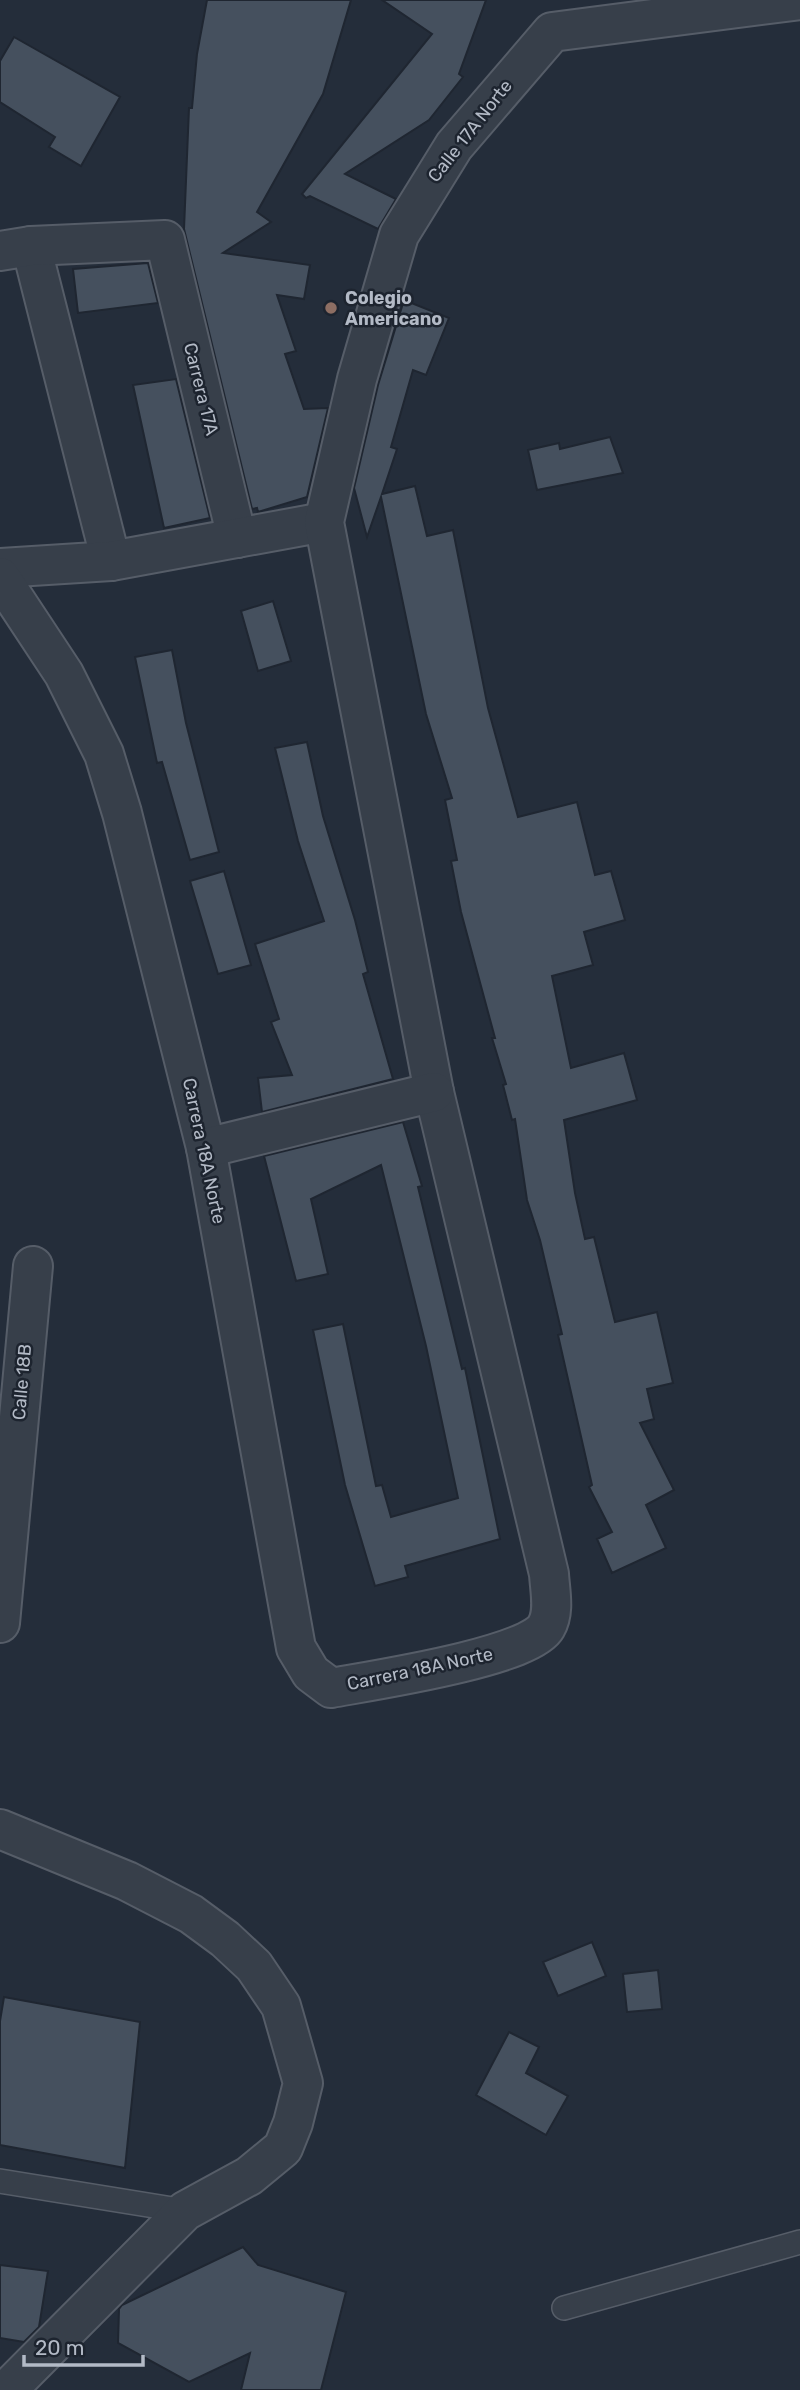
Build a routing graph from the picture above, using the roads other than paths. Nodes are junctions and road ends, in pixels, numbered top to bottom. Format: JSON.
{"nodes":[{"id":1,"x":800,"y":0,"type":"edge"},
{"id":2,"x":16,"y":248,"type":"edge"},
{"id":3,"x":324,"y":522,"type":"junction"},
{"id":4,"x":237,"y":538,"type":"junction"},
{"id":5,"x":111,"y":561,"type":"junction"},
{"id":6,"x":0,"y":568,"type":"edge"},
{"id":7,"x":0,"y":577,"type":"edge"},
{"id":8,"x":434,"y":1092,"type":"junction"},
{"id":9,"x":206,"y":1148,"type":"junction"},
{"id":10,"x":33,"y":1266,"type":"dead end"},
{"id":11,"x":0,"y":1623,"type":"edge"},
{"id":12,"x":0,"y":1829,"type":"edge"},
{"id":13,"x":0,"y":2181,"type":"edge"},
{"id":14,"x":185,"y":2211,"type":"junction"},
{"id":15,"x":800,"y":2242,"type":"edge"},
{"id":16,"x":564,"y":2308,"type":"dead end"},
{"id":17,"x":7,"y":2390,"type":"edge"}],
"edges":[{"from":1,"to":3,"type":"street","name":"Calle 17A Norte"},
{"from":2,"to":4,"type":"street","name":"Carrera 17A"},
{"from":2,"to":5,"type":"street"},
{"from":3,"to":4,"type":"street"},
{"from":3,"to":8,"type":"street","name":"Carrera 18A Norte"},
{"from":4,"to":5,"type":"street"},
{"from":5,"to":6,"type":"street"},
{"from":7,"to":9,"type":"street","name":"Carrera 18A Norte"},
{"from":8,"to":9,"type":"street"},
{"from":8,"to":9,"type":"street","name":"Carrera 18A Norte"},
{"from":10,"to":11,"type":"street","name":"Calle 18B"},
{"from":12,"to":14,"type":"street"},
{"from":13,"to":14,"type":"lane"},
{"from":14,"to":17,"type":"street"},
{"from":15,"to":16,"type":"lane"}]}
